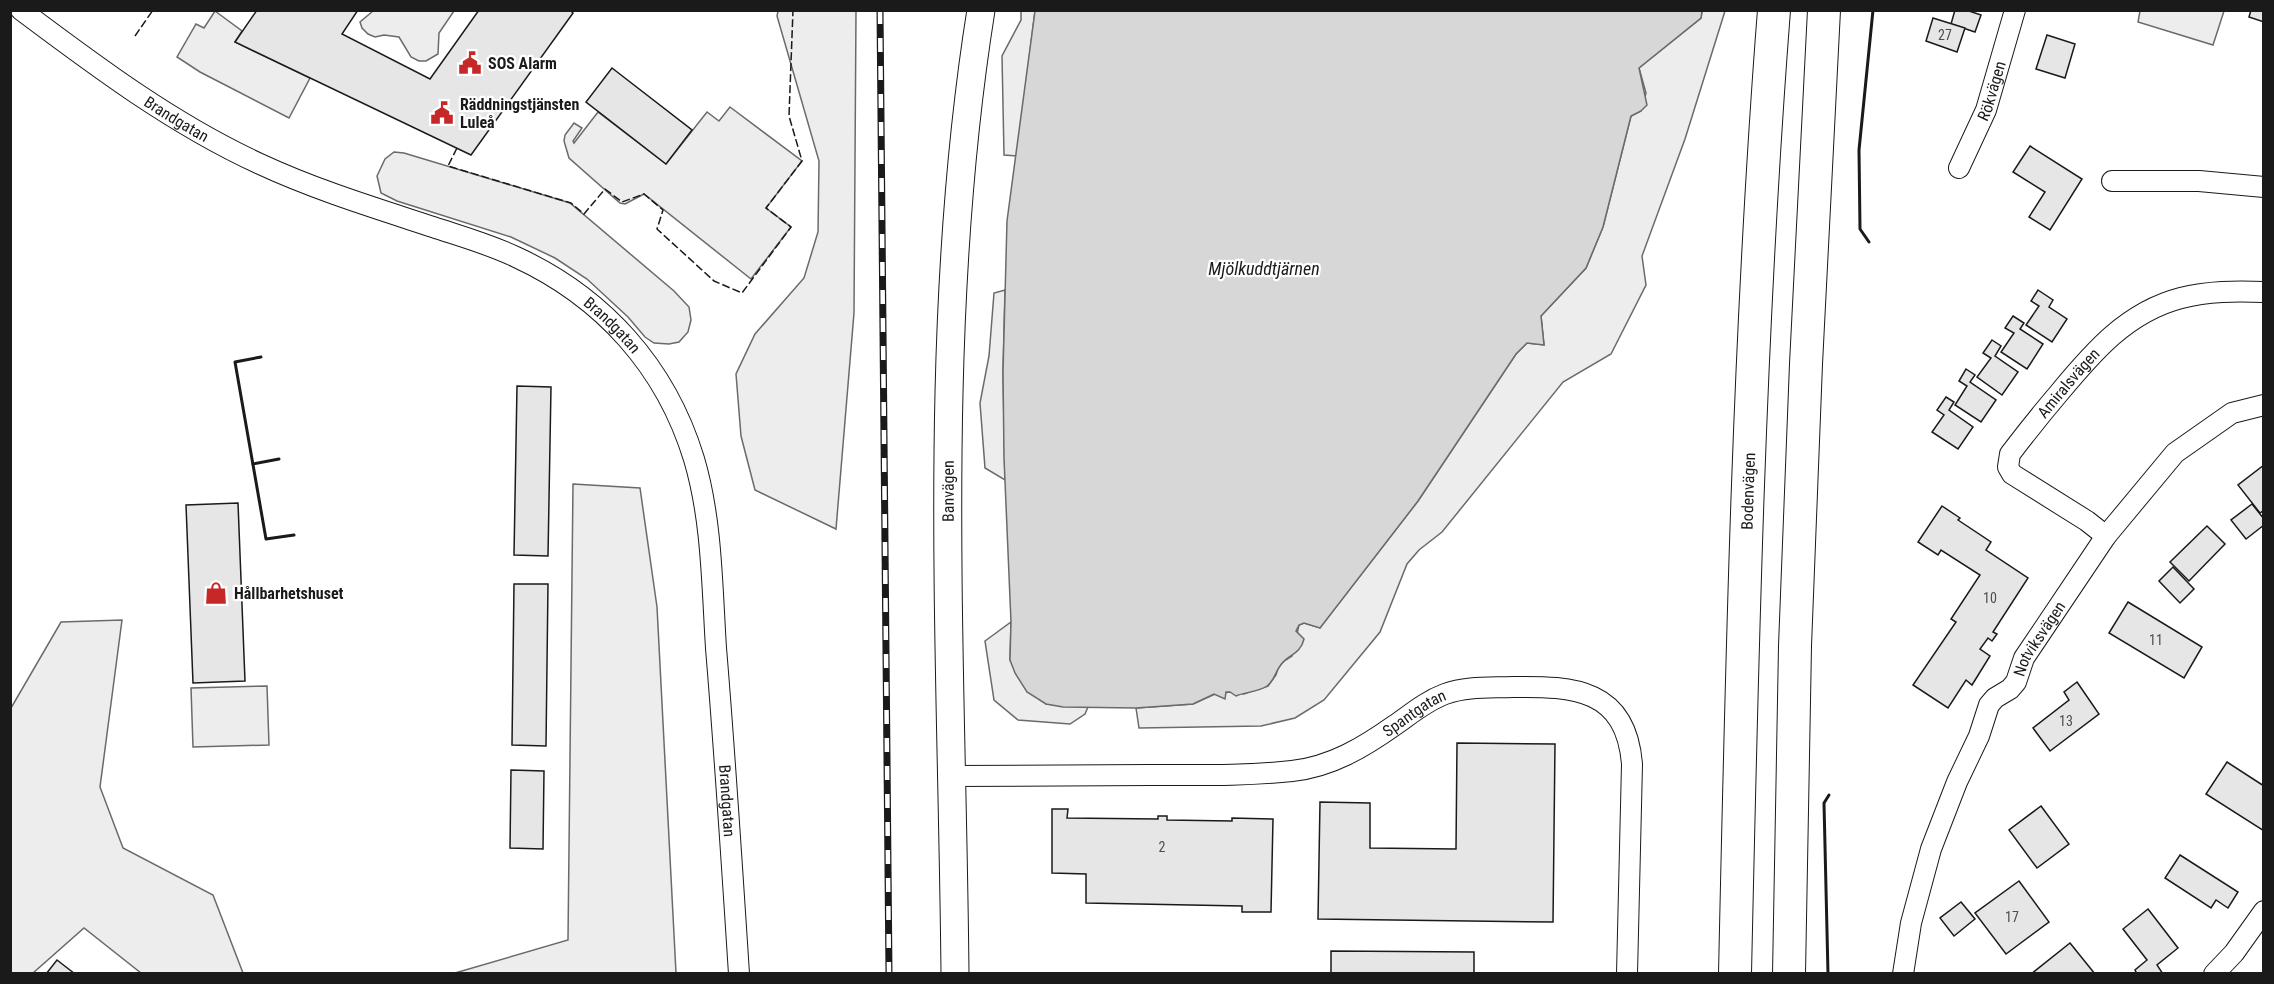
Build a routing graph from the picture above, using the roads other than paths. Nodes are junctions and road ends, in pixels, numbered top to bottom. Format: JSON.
{"nodes":[{"id":1,"x":21,"y":10,"type":"edge"},
{"id":2,"x":981,"y":10,"type":"edge"},
{"id":3,"x":1774,"y":10,"type":"edge"},
{"id":4,"x":1824,"y":10,"type":"edge"},
{"id":5,"x":2014,"y":10,"type":"edge"},
{"id":6,"x":1959,"y":168,"type":"dead end"},
{"id":7,"x":2112,"y":181,"type":"dead end"},
{"id":8,"x":2264,"y":187,"type":"edge"},
{"id":9,"x":2264,"y":292,"type":"edge"},
{"id":10,"x":2264,"y":405,"type":"edge"},
{"id":11,"x":2106,"y":536,"type":"junction"},
{"id":12,"x":951,"y":776,"type":"junction"},
{"id":13,"x":2264,"y":911,"type":"edge"},
{"id":14,"x":739,"y":974,"type":"edge"},
{"id":15,"x":955,"y":974,"type":"edge"},
{"id":16,"x":1627,"y":974,"type":"edge"},
{"id":17,"x":1735,"y":974,"type":"edge"},
{"id":18,"x":1789,"y":974,"type":"edge"},
{"id":19,"x":1903,"y":974,"type":"edge"},
{"id":20,"x":2214,"y":974,"type":"edge"}],
"edges":[{"from":1,"to":14,"type":"street","name":"Brandgatan"},
{"from":2,"to":12,"type":"street","name":"Banvägen"},
{"from":3,"to":17,"type":"main road","name":"Bodenvägen"},
{"from":4,"to":18,"type":"main road"},
{"from":5,"to":6,"type":"street","name":"Rökvägen"},
{"from":7,"to":8,"type":"street"},
{"from":9,"to":11,"type":"street","name":"Amiralsvägen"},
{"from":10,"to":11,"type":"street","name":"Notviksvägen"},
{"from":11,"to":19,"type":"street","name":"Notviksvägen"},
{"from":12,"to":15,"type":"street","name":"Banvägen"},
{"from":12,"to":16,"type":"street","name":"Spantgatan"},
{"from":13,"to":20,"type":"street"}]}
